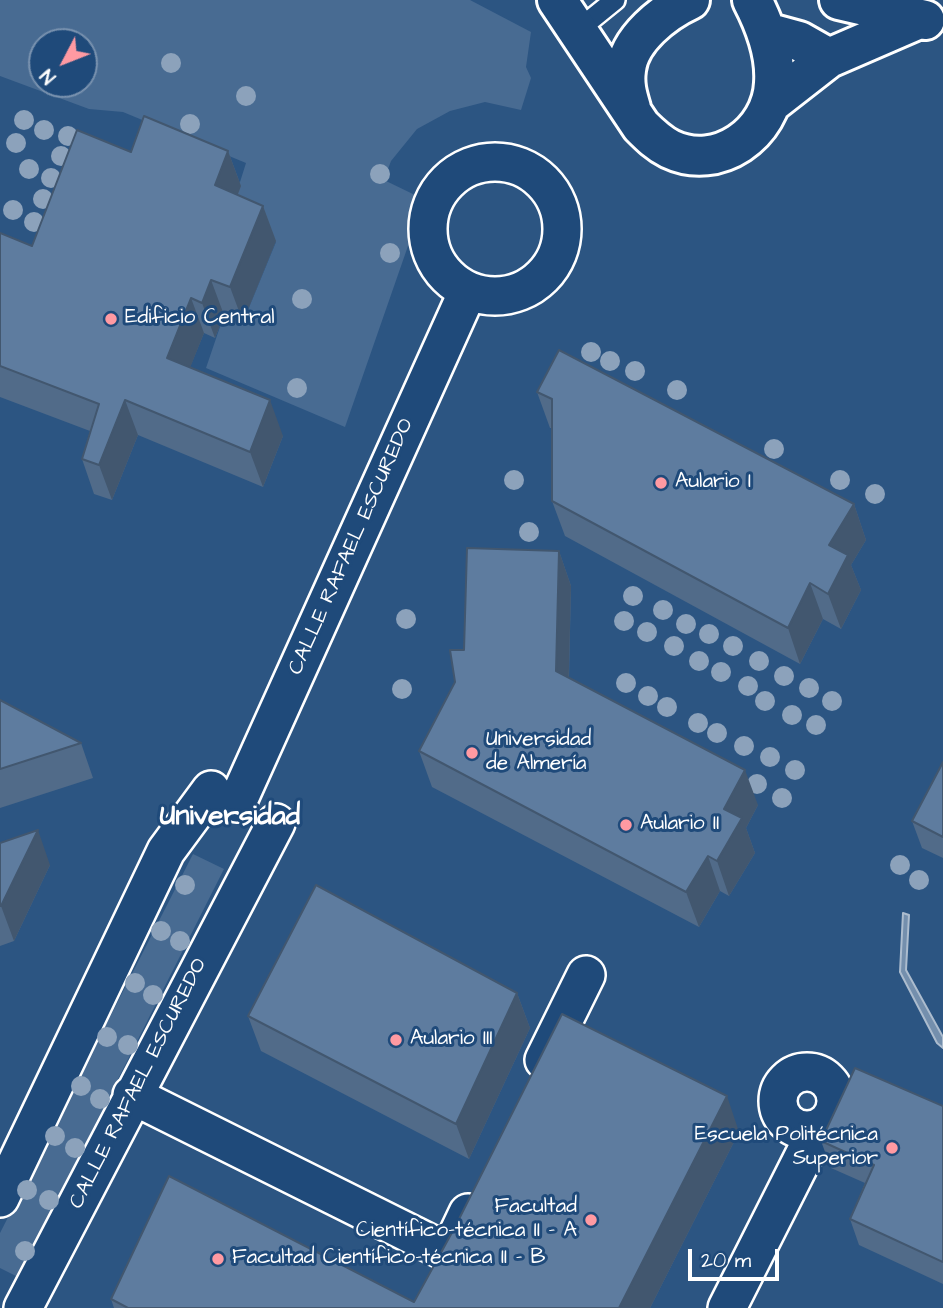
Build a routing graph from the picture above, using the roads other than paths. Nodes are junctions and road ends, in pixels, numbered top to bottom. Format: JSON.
{"nodes":[{"id":1,"x":615,"y":0,"type":"edge"},
{"id":2,"x":690,"y":0,"type":"edge"},
{"id":3,"x":839,"y":0,"type":"edge"},
{"id":4,"x":567,"y":15,"type":"edge"},
{"id":5,"x":759,"y":16,"type":"edge"},
{"id":6,"x":931,"y":20,"type":"edge"},
{"id":7,"x":829,"y":58,"type":"junction"},
{"id":8,"x":770,"y":104,"type":"junction"},
{"id":9,"x":631,"y":108,"type":"junction"},
{"id":10,"x":468,"y":291,"type":"dead end"},
{"id":11,"x":276,"y":823,"type":"dead end"},
{"id":12,"x":586,"y":975,"type":"dead end"},
{"id":13,"x":532,"y":1084,"type":"edge"},
{"id":14,"x":132,"y":1096,"type":"junction"},
{"id":15,"x":818,"y":1128,"type":"dead end"},
{"id":16,"x":484,"y":1180,"type":"edge"},
{"id":17,"x":0,"y":1198,"type":"edge"},
{"id":18,"x":23,"y":1308,"type":"edge"},
{"id":19,"x":727,"y":1308,"type":"edge"}],
"edges":[{"from":1,"to":4,"type":"lane"},
{"from":2,"to":9,"type":"street"},
{"from":3,"to":6,"type":"street"},
{"from":4,"to":9,"type":"street"},
{"from":5,"to":7,"type":"street"},
{"from":5,"to":8,"type":"street"},
{"from":6,"to":7,"type":"street"},
{"from":7,"to":8,"type":"street"},
{"from":8,"to":9,"type":"street"},
{"from":10,"to":17,"type":"street","name":"CALLE RAFAEL ESCUREDO"},
{"from":11,"to":14,"type":"street","name":"CALLE RAFAEL ESCUREDO"},
{"from":12,"to":13,"type":"street"},
{"from":14,"to":16,"type":"street"},
{"from":14,"to":18,"type":"street","name":"CALLE RAFAEL ESCUREDO"},
{"from":15,"to":19,"type":"street"}]}
